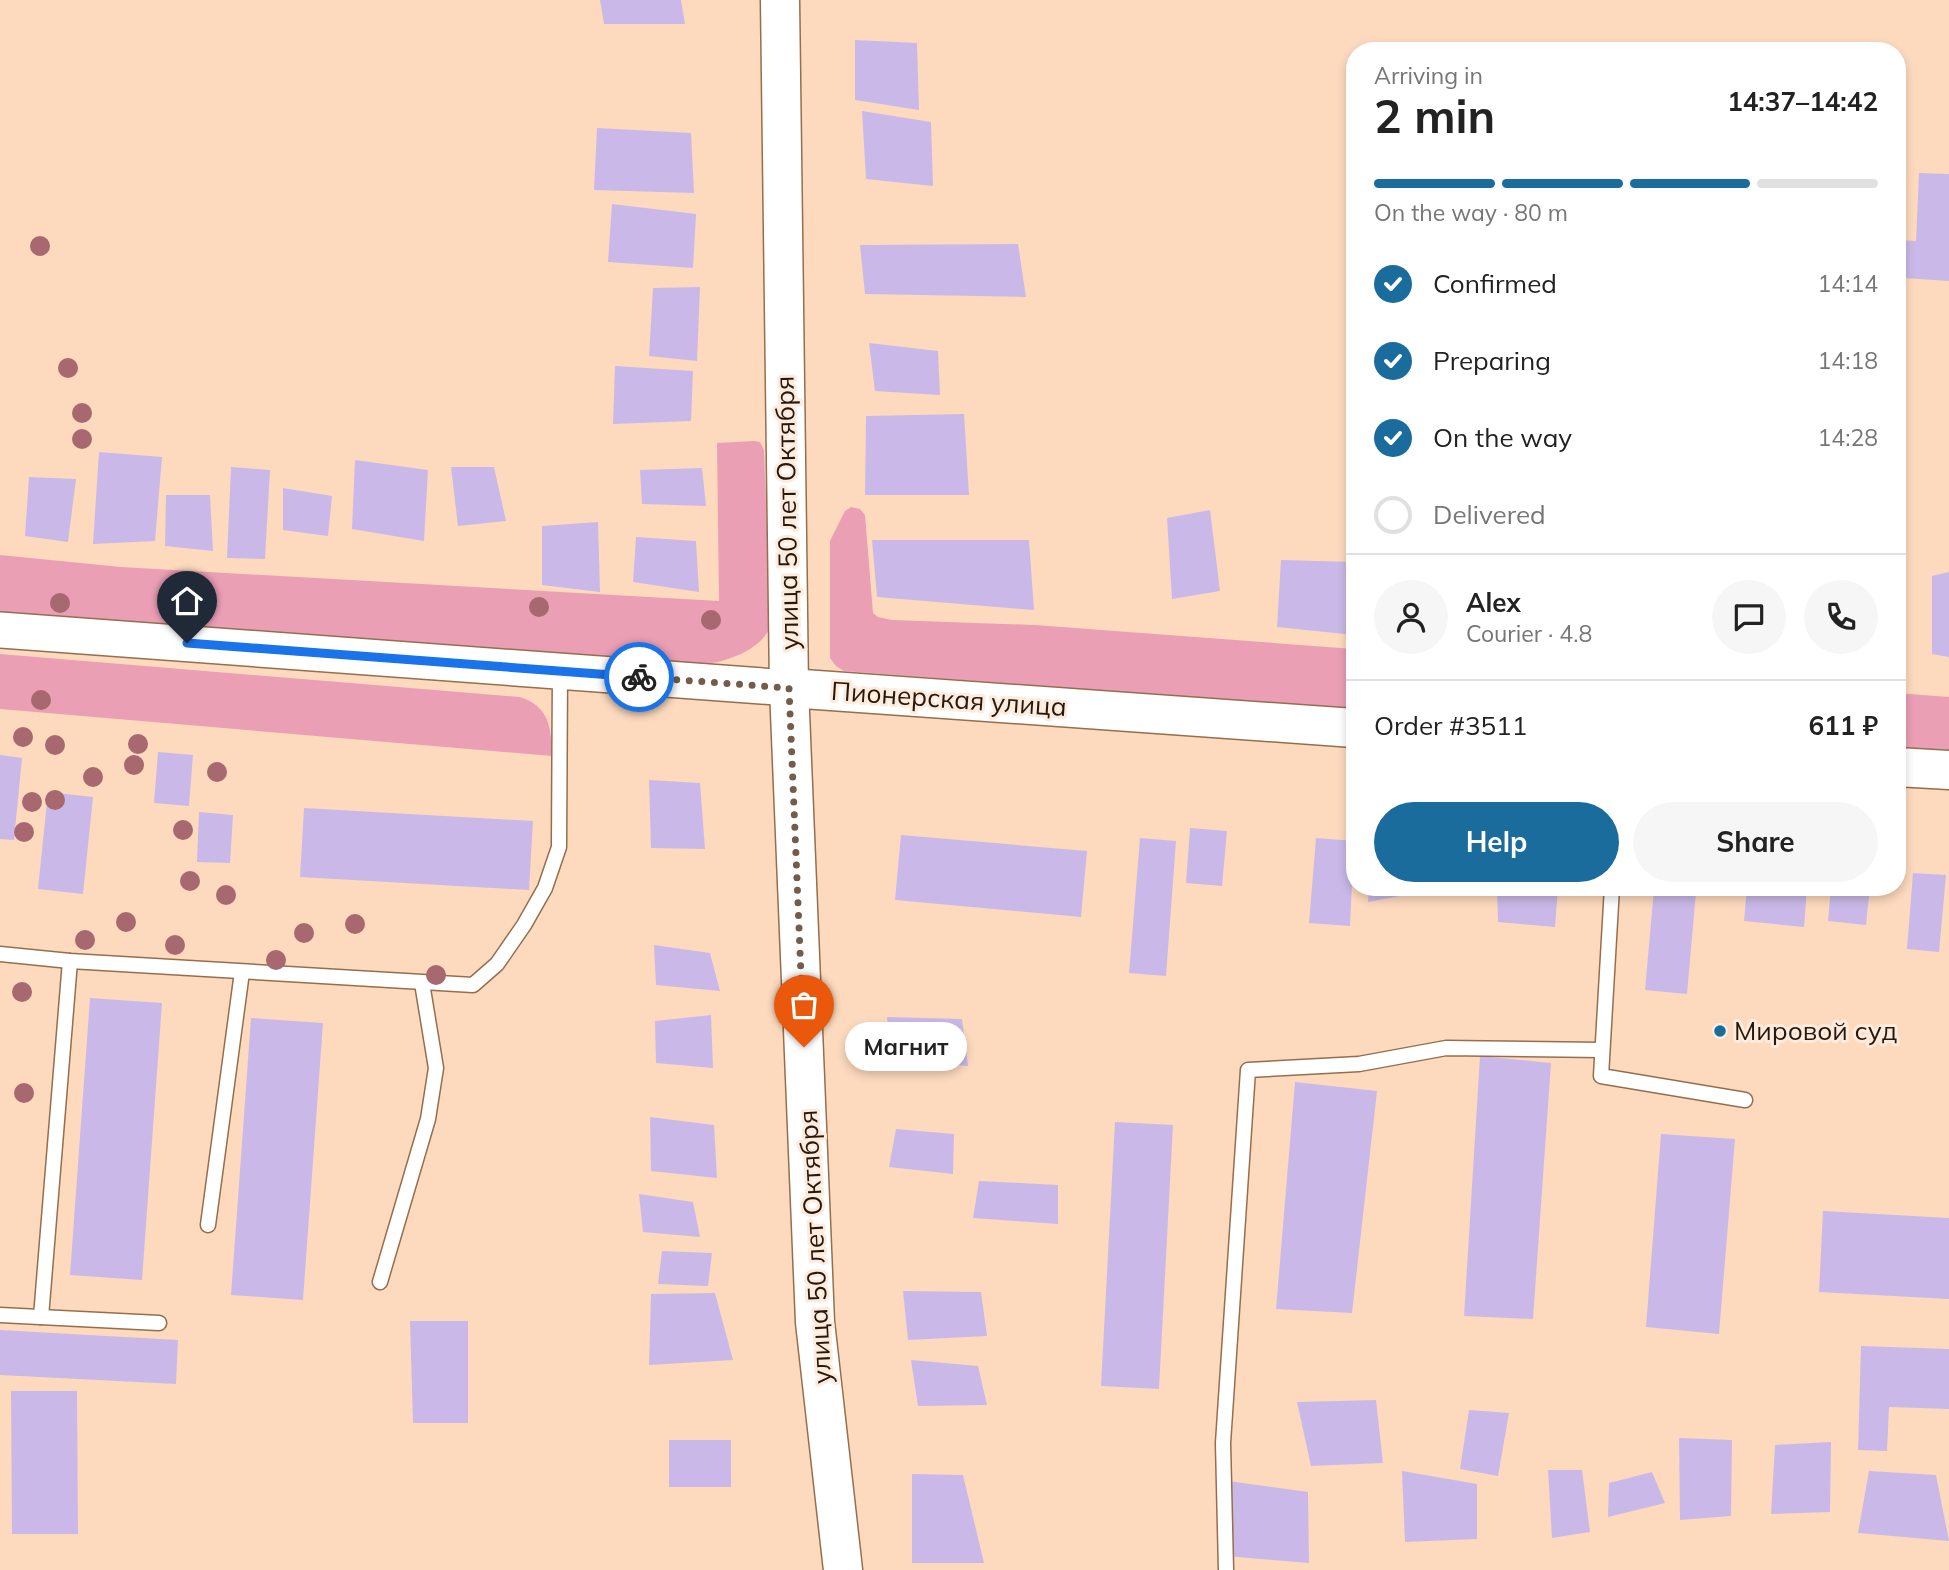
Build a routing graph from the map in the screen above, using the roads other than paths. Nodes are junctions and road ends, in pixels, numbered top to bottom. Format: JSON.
{"nodes":[{"id":1,"x":780,"y":0,"type":"edge"},
{"id":2,"x":0,"y":630,"type":"edge"},
{"id":3,"x":560,"y":671,"type":"junction"},
{"id":4,"x":789,"y":688,"type":"junction"},
{"id":5,"x":1346,"y":727,"type":"edge"},
{"id":6,"x":1906,"y":767,"type":"edge"},
{"id":7,"x":1949,"y":770,"type":"edge"},
{"id":8,"x":1611,"y":896,"type":"edge"},
{"id":9,"x":0,"y":954,"type":"edge"},
{"id":10,"x":70,"y":961,"type":"junction"},
{"id":11,"x":242,"y":972,"type":"junction"},
{"id":12,"x":422,"y":983,"type":"junction"},
{"id":13,"x":1602,"y":1050,"type":"junction"},
{"id":14,"x":1745,"y":1100,"type":"dead end"},
{"id":15,"x":208,"y":1225,"type":"dead end"},
{"id":16,"x":380,"y":1282,"type":"dead end"},
{"id":17,"x":0,"y":1315,"type":"edge"},
{"id":18,"x":40,"y":1317,"type":"junction"},
{"id":19,"x":159,"y":1323,"type":"dead end"},
{"id":20,"x":843,"y":1570,"type":"edge"},
{"id":21,"x":1226,"y":1570,"type":"edge"}],
"edges":[{"from":1,"to":4,"type":"main road","name":"улица 50 лет Октября"},
{"from":2,"to":3,"type":"street","name":"Пионерская улица"},
{"from":3,"to":4,"type":"street","name":"Пионерская улица"},
{"from":3,"to":12,"type":"lane"},
{"from":4,"to":5,"type":"main road","name":"Пионерская улица"},
{"from":4,"to":20,"type":"main road","name":"улица 50 лет Октября"},
{"from":6,"to":7,"type":"main road"},
{"from":8,"to":13,"type":"lane"},
{"from":9,"to":10,"type":"lane"},
{"from":10,"to":11,"type":"lane"},
{"from":10,"to":18,"type":"lane"},
{"from":11,"to":12,"type":"lane"},
{"from":11,"to":15,"type":"lane"},
{"from":12,"to":16,"type":"lane"},
{"from":13,"to":14,"type":"lane"},
{"from":13,"to":21,"type":"lane"},
{"from":17,"to":18,"type":"lane"},
{"from":18,"to":19,"type":"lane"}]}
